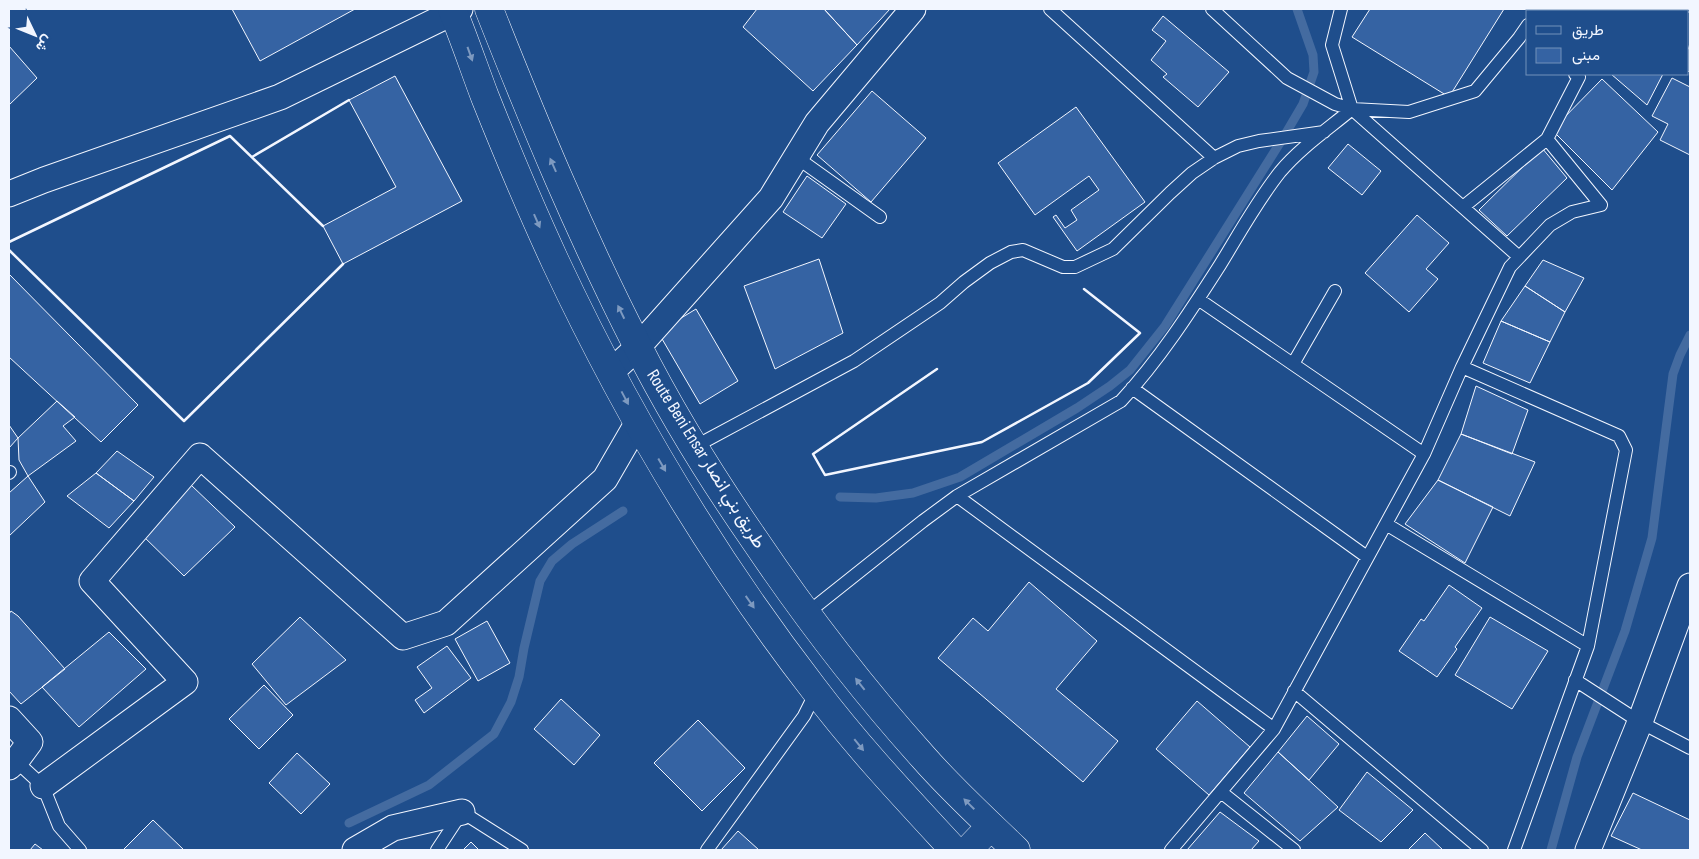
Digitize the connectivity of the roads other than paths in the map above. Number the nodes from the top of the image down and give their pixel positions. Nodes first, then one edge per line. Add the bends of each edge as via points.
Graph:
1 (489, 9) edge
2 (913, 9) edge
3 (1050, 9) edge
4 (1212, 9) edge
5 (1341, 9) edge
6 (456, 10) edge
7 (1523, 41) edge
8 (1576, 75) edge
9 (1352, 109) junction
10 (1324, 132) junction
11 (1547, 139) junction
12 (796, 157) junction
13 (1214, 158) junction
14 (9, 194) edge
15 (1463, 207) junction
16 (880, 217) dead end
17 (1518, 256) junction
18 (1335, 291) dead end
19 (1198, 299) junction
20 (638, 347) junction
21 (1293, 364) junction
22 (1462, 367) junction
23 (611, 372) junction
24 (1132, 388) junction
25 (638, 422) junction
26 (694, 447) junction
27 (1424, 454) junction
28 (957, 496) junction
29 (1386, 524) junction
30 (1367, 557) junction
31 (1690, 586) edge
32 (806, 614) junction
33 (1588, 646) junction
34 (1579, 683) junction
35 (1294, 691) junction
36 (816, 692) junction
37 (9, 718) edge
38 (1640, 722) junction
39 (1274, 729) junction
40 (1690, 748) edge
41 (12, 764) edge
42 (43, 786) junction
43 (1221, 792) junction
44 (462, 812) junction
45 (991, 826) junction
46 (80, 850) edge
47 (355, 850) edge
48 (437, 850) edge
49 (522, 850) edge
50 (707, 850) edge
51 (954, 850) edge
52 (968, 850) edge
53 (1016, 850) edge
54 (1171, 850) edge
55 (1294, 850) edge
56 (1482, 850) edge
57 (1514, 850) edge
58 (1588, 850) edge

20 -> 1 highway, Route Beni Ensar طريق بني انصار via 582,232
2 - 12 street via 817,123
3 - 13 lane
4 - 9 lane via 1287,78 1335,104
5 - 9 lane via 1332,45
6 - 14 street via 280,97
6 -> 23 highway, Route Beni Ensar طريق بني انصار via 485,96 519,180
7 - 9 lane via 1475,91 1409,112
8 - 11 lane via 1579,77
9 - 10 lane
9 - 15 lane
10 - 13 lane via 1259,141 1238,146
10 - 19 lane via 1280,172
11 - 15 lane
11 - 17 lane via 1601,205 1572,212 1550,225
12 - 16 lane
12 - 20 street via 771,198
13 - 26 lane via 1170,193 1113,250 1075,267 1063,267 1023,250 1010,252 964,282 940,304 854,361
15 - 17 lane
17 - 22 lane
18 - 21 lane
19 - 21 lane
19 - 24 lane
20 - 23 street
20 - 26 highway, Route Beni Ensar طريق بني انصار
21 - 27 lane
22 - 27 lane
22 - 33 lane via 1619,436 1626,450
23 -> 25 highway, Route Beni Ensar طريق بني انصار
24 - 28 lane via 1121,401
24 - 30 lane
25 -> 36 highway, Route Beni Ensar طريق بني انصار via 721,560
25 - 42 street via 605,479 446,623 403,637 200,456 92,581 185,682
26 - 32 highway, Route Beni Ensar طريق بني انصار
27 - 29 lane
28 - 32 lane
28 - 39 lane
29 - 30 lane
29 - 33 lane
30 - 35 lane
31 - 38 street
45 -> 32 highway, Route Beni Ensar طريق بني انصار via 925,760 863,688
33 - 34 lane
34 - 38 lane
34 - 57 lane
35 - 39 lane
35 - 56 lane
36 - 50 lane via 804,716
36 -> 51 highway, Route Beni Ensar طريق بني انصار via 880,771
37 - 41 street via 30,742
38 - 40 lane
38 - 58 street
39 - 43 lane
41 - 42 lane
42 - 46 lane via 59,826
43 - 54 lane
43 - 55 lane
44 - 47 street via 393,828
44 - 48 lane
44 - 49 lane
45 - 52 highway
45 - 53 highway, Route Beni Ensar طريق بني انصار

